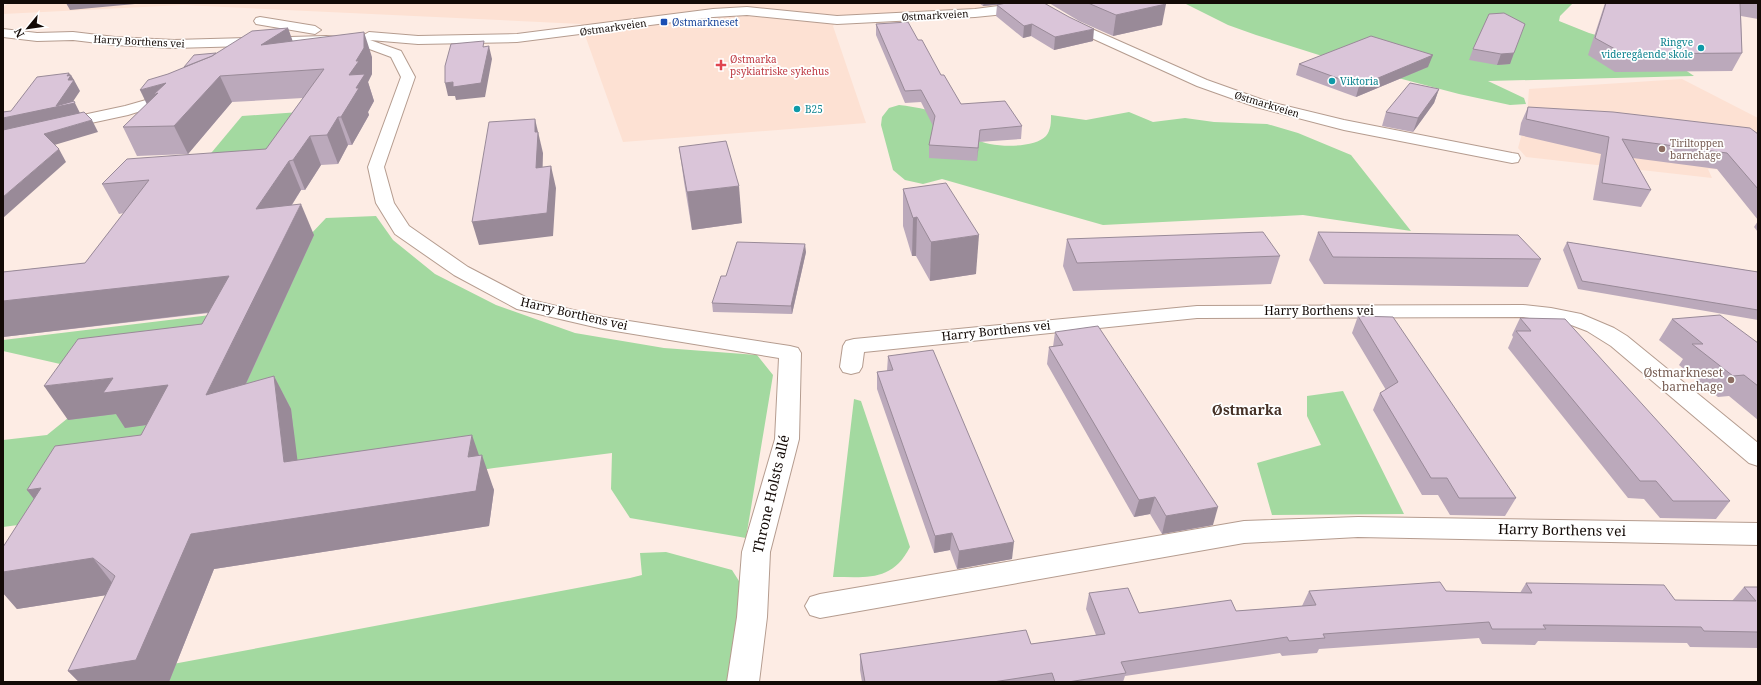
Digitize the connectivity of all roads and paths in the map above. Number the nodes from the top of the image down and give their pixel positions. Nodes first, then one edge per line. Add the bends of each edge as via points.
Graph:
1 (1039, 4) edge
2 (260, 21) dead end
3 (3, 33) edge
4 (275, 41) junction
5 (250, 57) edge
6 (189, 91) edge
7 (3, 137) edge
8 (1512, 158) dead end
9 (790, 353) joint
10 (851, 366) dead end
11 (1758, 457) edge
12 (1758, 534) edge
13 (820, 606) dead end
14 (743, 682) edge

1 - 2 street, Østmarkveien via 974,13 837,20 747,11 713,13 575,32 460,41 381,37
1 - 8 street, Østmarkveien via 1073,25 1202,83 1261,104 1344,125
3 - 4 street, Harry Borthens vei via 174,44
4 - 5 street
4 - 9 street, Harry Borthens vei via 326,40 366,43 396,54 408,77 376,167 385,203 402,230 460,272 524,305 603,323
6 - 7 street via 128,110
9 - 14 street, Throne Holsts allé via 787,439 756,552 752,618
10 - 11 street, Harry Borthens vei via 854,346 1197,312 1523,311 1556,314 1594,325 1619,341
12 - 13 street, Harry Borthens vei via 1358,527 1244,532

